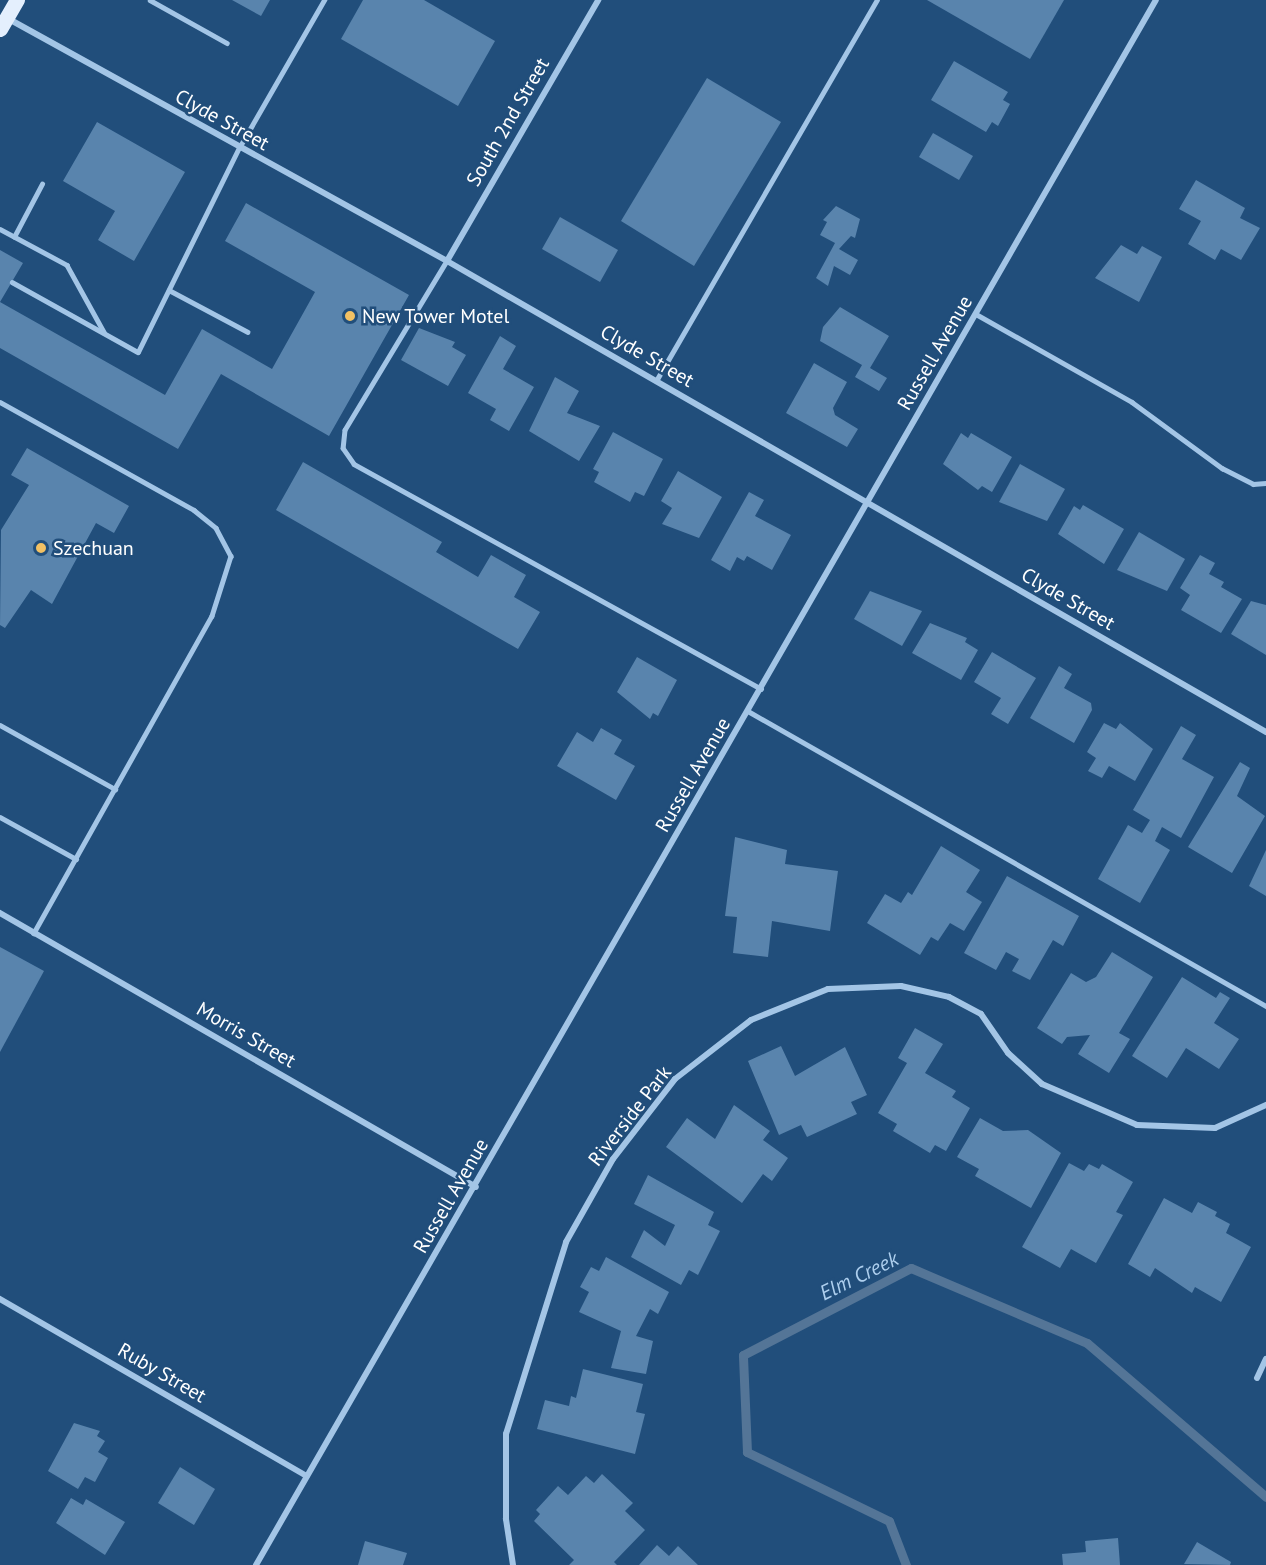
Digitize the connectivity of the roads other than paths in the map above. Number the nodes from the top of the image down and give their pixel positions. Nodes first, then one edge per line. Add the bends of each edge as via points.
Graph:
1 (17, 0) edge
2 (150, 0) edge
3 (324, 0) edge
4 (598, 0) edge
5 (877, 0) edge
6 (1156, 0) edge
7 (3, 23) edge
8 (226, 43) dead end
9 (239, 148) junction
10 (42, 184) dead end
11 (0, 229) edge
12 (14, 237) junction
13 (447, 261) junction
14 (12, 282) dead end
15 (169, 290) junction
16 (976, 314) junction
17 (248, 332) dead end
18 (105, 333) junction
19 (656, 381) junction
20 (0, 402) edge
21 (1266, 483) edge
22 (868, 502) junction
23 (761, 689) junction
24 (748, 711) junction
25 (0, 725) edge
26 (1266, 732) edge
27 (115, 789) junction
28 (0, 817) edge
29 (76, 860) junction
30 (0, 913) edge
31 (34, 933) junction
32 (1266, 1006) edge
33 (1266, 1105) edge
34 (476, 1187) junction
35 (0, 1299) edge
36 (1266, 1359) edge
37 (1257, 1378) dead end
38 (307, 1476) junction
39 (256, 1565) edge
40 (513, 1565) edge

1 - 7 main road
2 - 8 lane
3 - 9 lane
4 - 13 street, South 2nd Street
5 - 19 lane
6 - 16 street, Russell Avenue
7 - 9 street, Clyde Street
9 - 13 street, Clyde Street
9 - 15 lane
10 - 12 lane
11 - 12 lane
12 - 18 lane via 67,265
13 - 19 street, Clyde Street
13 - 23 lane via 345,430 343,448 354,464
14 - 18 lane
15 - 17 lane
15 - 18 lane via 138,352
16 - 21 lane via 1132,402 1222,468 1253,484
16 - 22 street, Russell Avenue
19 - 22 street, Clyde Street
20 - 27 lane via 194,510 216,528 231,556 212,616
22 - 23 street, Russell Avenue
22 - 26 street, Clyde Street
23 - 24 street, Russell Avenue
24 - 32 lane
24 - 34 street, Russell Avenue
25 - 27 lane
27 - 29 lane
28 - 29 lane
29 - 31 lane
30 - 31 street, Morris Street
31 - 34 street, Morris Street
33 - 40 street, Riverside Park via 1215,1128 1137,1125 1042,1084 1008,1053 981,1014 948,997 901,986 828,989 751,1020 675,1080 613,1158 566,1242 506,1434 506,1519
34 - 38 street, Russell Avenue
35 - 38 street, Ruby Street
36 - 37 street
38 - 39 street, Russell Avenue

